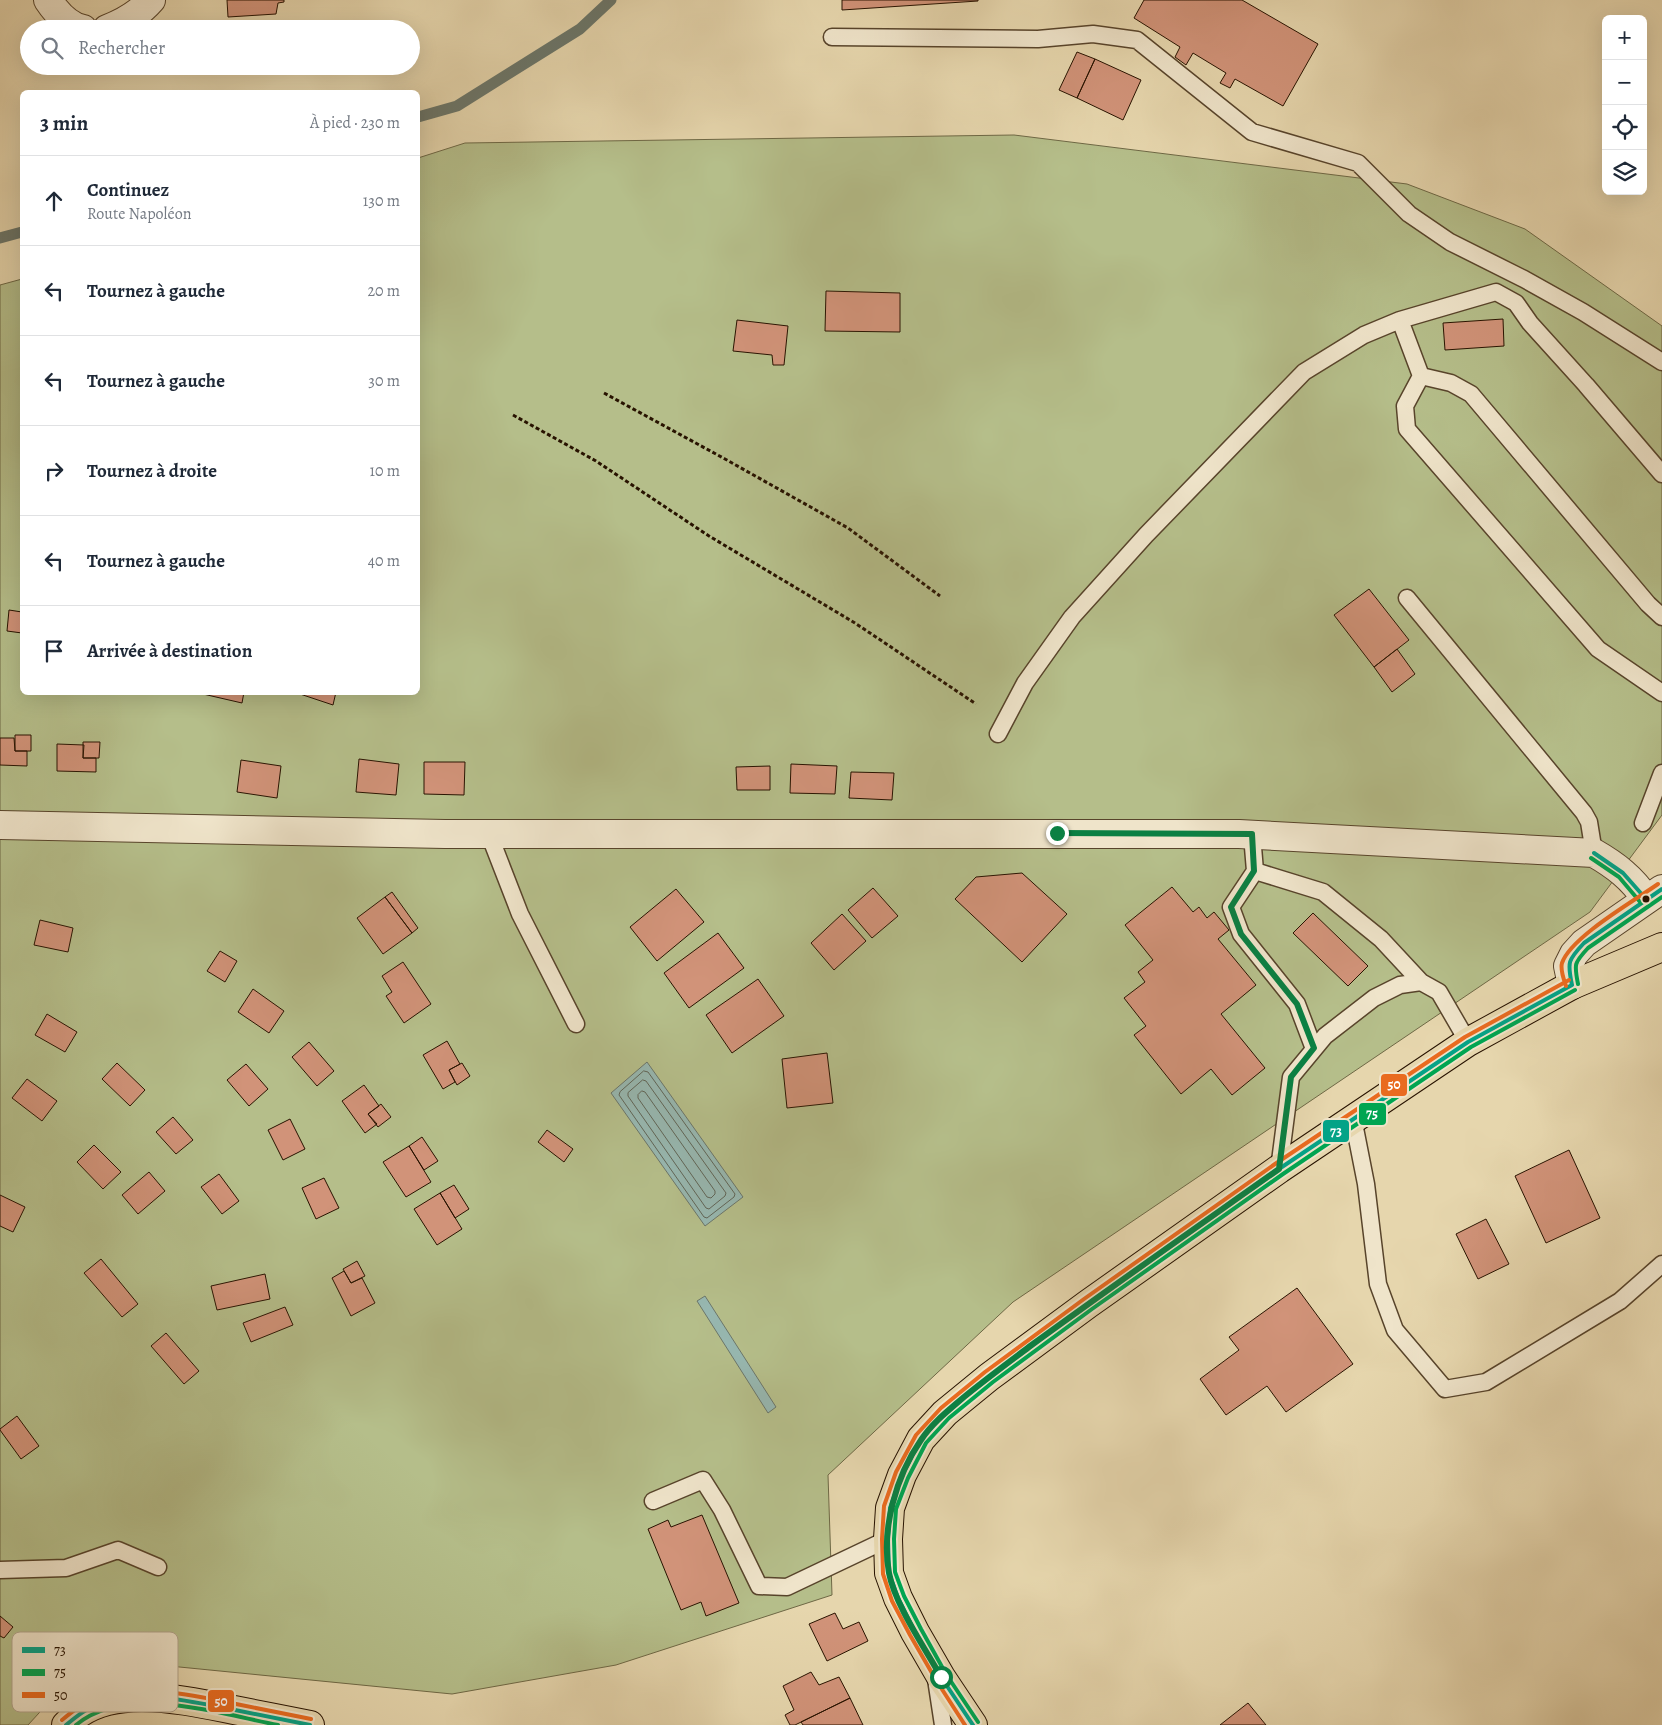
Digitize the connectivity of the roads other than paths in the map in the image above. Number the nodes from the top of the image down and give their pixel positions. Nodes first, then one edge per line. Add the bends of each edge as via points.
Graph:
1 (48, 0) edge
2 (151, 0) edge
3 (66, 20) edge
4 (128, 20) edge
5 (832, 38) dead end
6 (1400, 320) junction
7 (1662, 362) edge
8 (1421, 376) junction
9 (1662, 474) edge
10 (1407, 598) dead end
11 (1662, 617) edge
12 (1662, 693) edge
13 (998, 734) dead end
14 (1662, 773) edge
15 (1643, 823) dead end
16 (0, 825) edge
17 (488, 834) junction
18 (1252, 834) junction
19 (1594, 853) junction
20 (1254, 871) junction
21 (1654, 894) edge
22 (1662, 947) edge
23 (1421, 982) junction
24 (1572, 985) junction
25 (576, 1024) dead end
26 (1468, 1042) junction
27 (1314, 1048) junction
28 (1354, 1118) junction
29 (1279, 1169) junction
30 (1662, 1264) edge
31 (653, 1501) dead end
32 (888, 1539) junction
33 (158, 1567) dead end
34 (0, 1570) edge
35 (934, 1664) junction
36 (178, 1700) edge
37 (83, 1712) edge
38 (66, 1725) edge
39 (310, 1725) edge
40 (943, 1725) edge
41 (973, 1725) edge

1 - 3 street
2 - 4 street
5 - 7 lane via 1038,38 1093,34 1137,40 1252,132 1358,163 1409,214 1450,242 1583,312
6 - 8 lane
6 - 9 lane via 1496,292 1516,303
6 - 13 lane via 1364,335 1304,372 1146,535 1072,617 1025,683
8 - 11 lane via 1451,383 1471,394
8 - 12 lane via 1405,406 1407,429 1598,649
10 - 19 lane via 1584,813 1590,822
14 - 15 lane
16 - 17 street
17 - 18 street
17 - 25 lane via 520,914
18 - 19 street
18 - 20 lane
19 - 21 street via 1618,867 1638,887
20 - 23 lane via 1323,892 1381,939
20 - 27 lane via 1231,907 1241,934 1297,1004
21 - 24 street via 1584,943 1574,954 1568,966
22 - 24 main road
23 - 26 lane via 1439,992
23 - 27 lane via 1400,985 1374,998
24 - 26 main road
26 - 28 main road
27 - 29 lane via 1291,1077
28 - 29 main road
28 - 30 lane via 1382,1297 1395,1330 1445,1389 1486,1382 1620,1301
29 - 32 main road via 1088,1304 945,1413 921,1439 902,1475 890,1508
31 - 32 lane via 703,1480 722,1510 759,1586 787,1587
32 - 35 main road via 889,1573 898,1598
33 - 34 lane via 118,1550 66,1568
35 - 40 lane
35 - 41 main road
36 - 39 main road
37 - 38 main road

